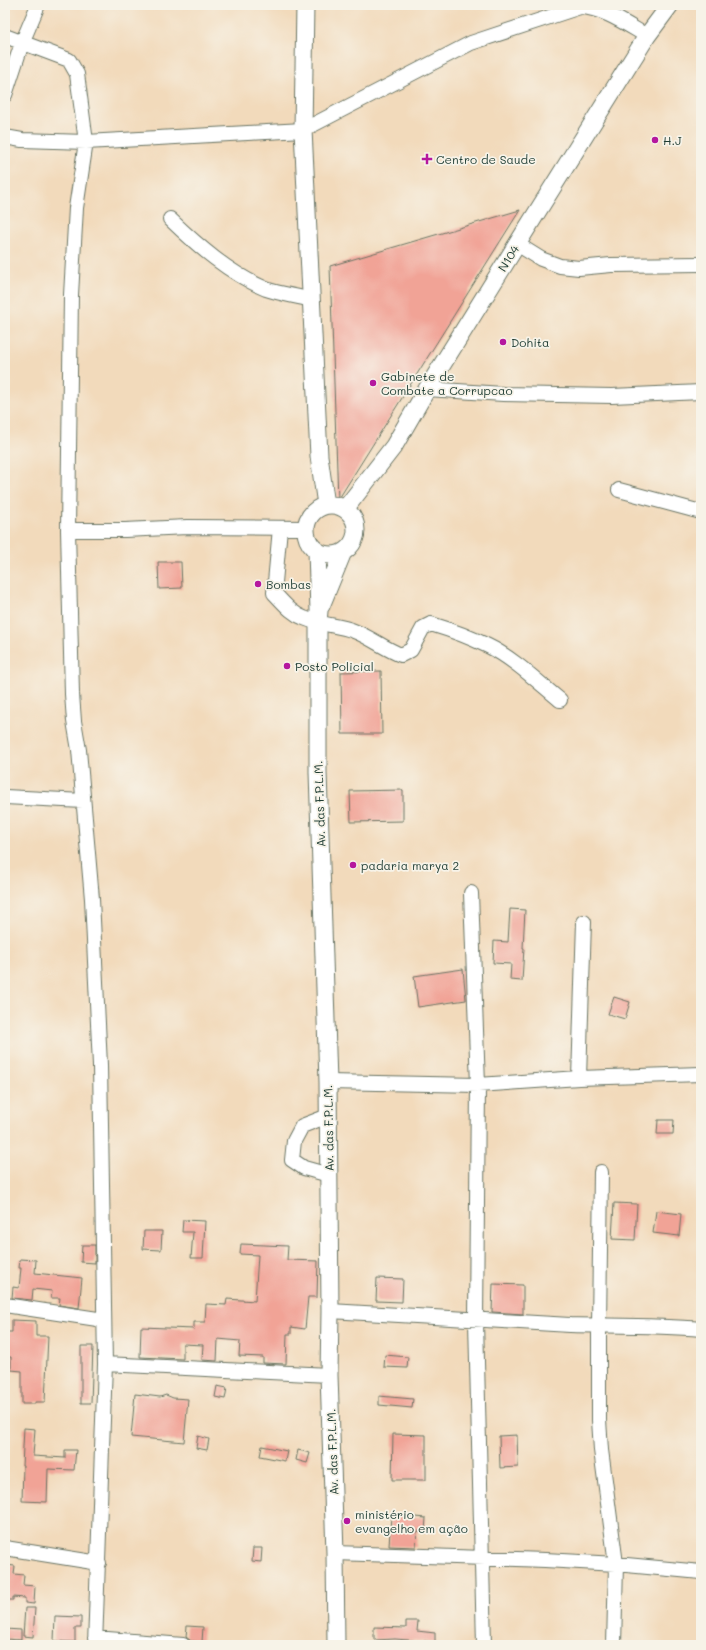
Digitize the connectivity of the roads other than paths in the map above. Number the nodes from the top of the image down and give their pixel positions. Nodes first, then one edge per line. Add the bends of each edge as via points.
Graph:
1 (38, 5) edge
2 (305, 5) edge
3 (670, 5) edge
4 (579, 6) edge
5 (5, 36) edge
6 (647, 36) junction
7 (22, 43) junction
8 (5, 95) edge
9 (303, 130) junction
10 (5, 137) edge
11 (86, 142) junction
12 (170, 219) dead end
13 (517, 244) junction
14 (701, 264) edge
15 (311, 300) junction
16 (427, 389) junction
17 (701, 392) edge
18 (619, 490) dead end
19 (326, 505) junction
20 (345, 509) junction
21 (701, 512) edge
22 (280, 528) junction
23 (306, 528) junction
24 (68, 530) junction
25 (317, 551) junction
26 (343, 552) junction
27 (318, 617) junction
28 (560, 700) dead end
29 (5, 797) edge
30 (83, 801) junction
31 (471, 893) dead end
32 (584, 922) dead end
33 (701, 1074) edge
34 (579, 1078) junction
35 (328, 1082) junction
36 (478, 1085) junction
37 (328, 1116) junction
38 (601, 1172) dead end
39 (329, 1175) junction
40 (5, 1305) edge
41 (330, 1311) junction
42 (104, 1320) junction
43 (476, 1321) junction
44 (599, 1326) junction
45 (701, 1329) edge
46 (105, 1364) junction
47 (329, 1375) junction
48 (5, 1548) edge
49 (335, 1553) junction
50 (482, 1558) junction
51 (99, 1563) junction
52 (616, 1564) junction
53 (701, 1572) edge
54 (95, 1641) edge
55 (183, 1645) edge
56 (336, 1645) edge
57 (484, 1645) edge
58 (614, 1645) edge

1 - 7 street
2 - 9 main road
3 - 6 main road, N104 / N104
4 - 6 street via 609,15
4 - 9 street via 471,43
5 - 7 street
6 - 13 main road, N104 / N104
7 - 8 street
7 - 11 street via 69,60 78,74
9 - 11 street
9 - 15 main road
10 - 11 street
11 - 24 street via 76,208 71,294
12 - 15 street via 232,272 268,289
13 - 14 street via 541,259 560,266 579,268
13 - 16 main road, N104 / N104
15 - 19 main road via 319,456
16 - 17 street via 503,394 612,396
16 - 20 main road, N104 / N104 via 394,446
18 - 21 street
19 - 20 main road
19 - 23 main road via 315,511
20 - 26 main road via 353,519 356,531 352,543
22 - 23 street
22 - 24 street
22 - 27 street via 274,593 289,609 304,618
23 - 25 main road via 309,541
24 - 30 street via 72,694
25 - 26 main road via 330,555
25 - 27 main road, Av. das F.P.L.M.
26 - 27 main road, Av. das F.P.L.M.
27 - 28 street via 356,632 401,655 411,650 423,628 431,624 452,630 490,647 524,670
27 - 35 main road, Av. das F.P.L.M. via 318,772
29 - 30 street
30 - 42 street via 92,898 100,1065
31 - 36 street
32 - 34 street
33 - 34 street
34 - 36 street
35 - 36 street
35 - 37 main road, Av. das F.P.L.M.
36 - 43 street
37 - 39 main road, Av. das F.P.L.M.
37 - 39 street via 302,1126 294,1141 292,1160 304,1168
38 - 44 street
39 - 41 main road, Av. das F.P.L.M.
40 - 42 street
41 - 43 street
41 - 47 main road, Av. das F.P.L.M.
42 - 46 street
43 - 44 street
43 - 50 street
44 - 45 street
44 - 52 street via 601,1450
46 - 47 street
46 - 51 street
47 - 49 main road, Av. das F.P.L.M.
48 - 51 street
49 - 50 street
49 - 56 main road, Av. das F.P.L.M.
50 - 52 street
50 - 57 street
51 - 54 street
52 - 53 street
52 - 58 street
54 - 55 street

